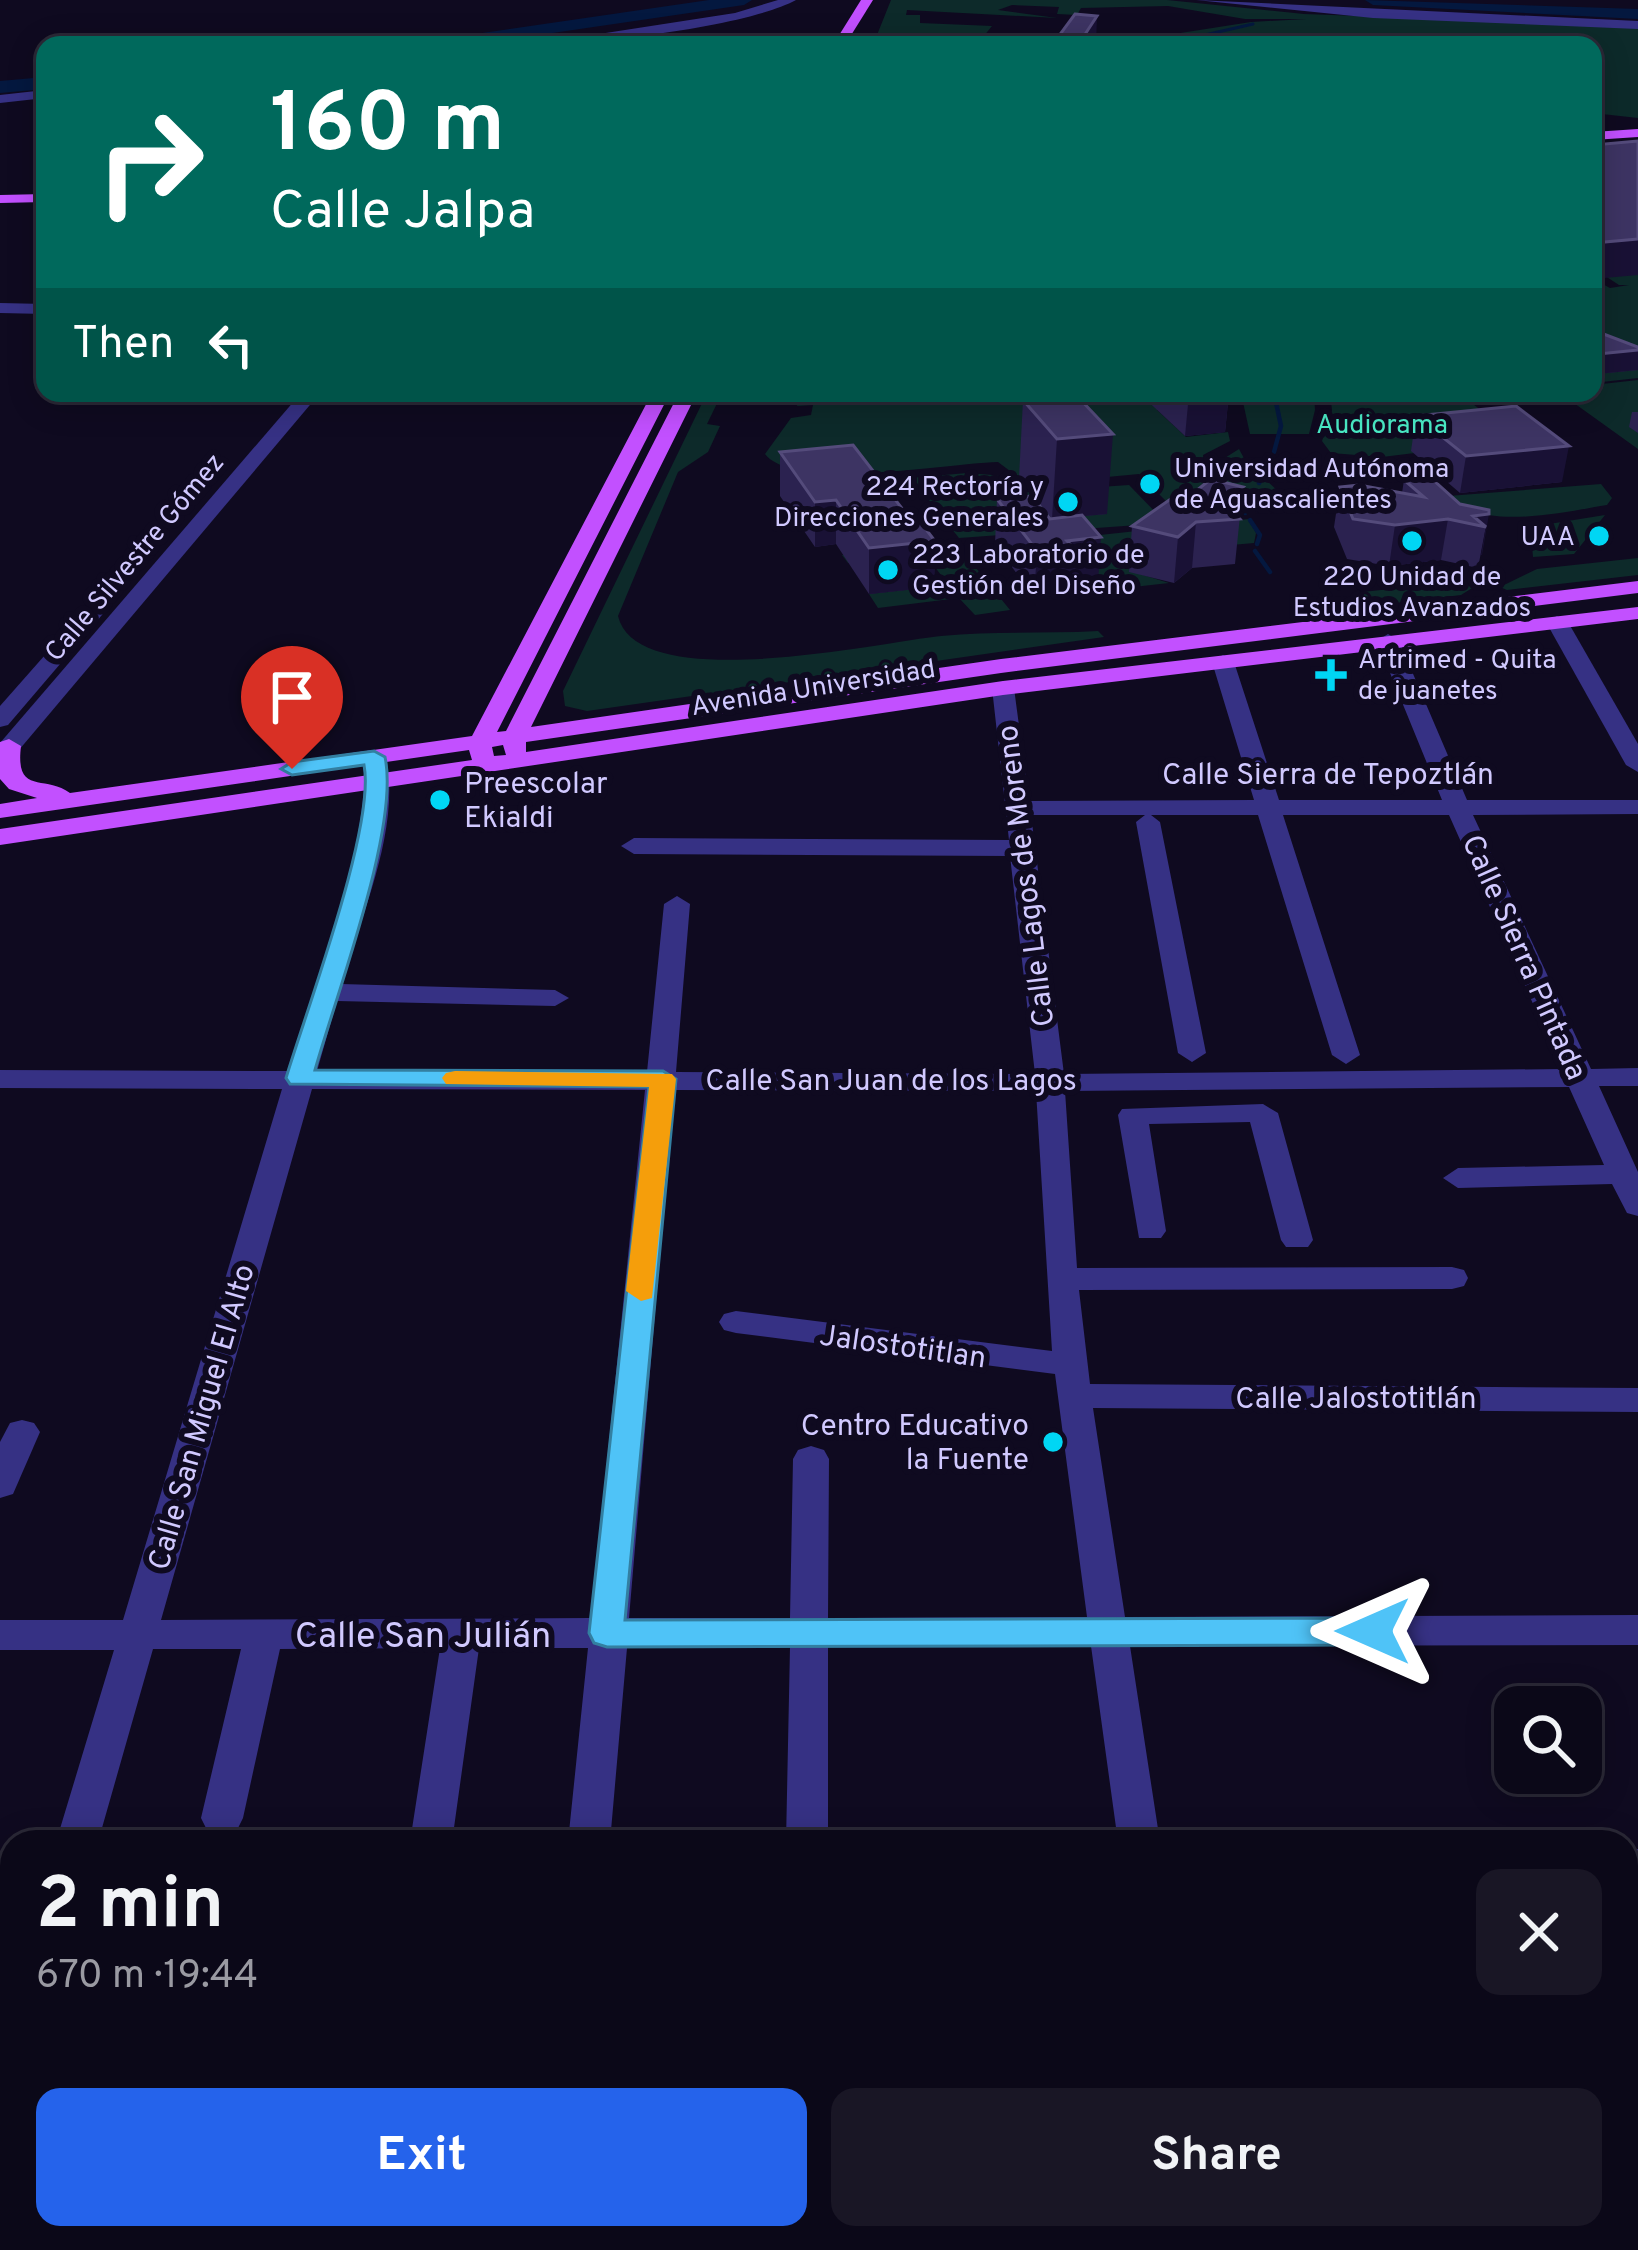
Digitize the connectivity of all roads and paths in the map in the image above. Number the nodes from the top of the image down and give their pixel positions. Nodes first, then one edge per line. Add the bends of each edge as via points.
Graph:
1 (790, 0) edge
2 (867, 0) edge
3 (882, 0) edge
4 (1202, 0) edge
5 (542, 4) edge
6 (520, 9) dead end
7 (873, 18) dead end
8 (1638, 25) edge
9 (597, 36) edge
10 (845, 36) edge
11 (36, 95) edge
12 (0, 99) edge
13 (1638, 123) edge
14 (1602, 125) edge
15 (1638, 133) edge
16 (1602, 135) edge
17 (36, 188) edge
18 (0, 189) edge
19 (36, 198) edge
20 (0, 199) edge
21 (1, 308) edge
22 (36, 309) edge
23 (279, 402) edge
24 (303, 402) edge
25 (657, 402) edge
26 (683, 402) edge
27 (1638, 587) edge
28 (1638, 610) edge
29 (1557, 622) junction
30 (1388, 641) junction
31 (531, 644) junction
32 (1182, 644) junction
33 (560, 647) junction
34 (1223, 662) junction
35 (1003, 688) junction
36 (538, 689) junction
37 (0, 720) edge
38 (608, 723) junction
39 (515, 750) junction
40 (4, 752) edge
41 (482, 755) junction
42 (1638, 765) edge
43 (376, 770) junction
44 (88, 799) junction
45 (1638, 807) edge
46 (0, 811) edge
47 (1270, 814) junction
48 (1461, 814) junction
49 (1638, 820) edge
50 (1148, 821) junction
51 (1020, 826) junction
52 (0, 837) edge
53 (634, 846) dead end
54 (677, 904) dead end
55 (324, 992) junction
56 (555, 998) dead end
57 (1346, 1054) dead end
58 (1638, 1077) edge
59 (0, 1078) edge
60 (299, 1078) junction
61 (1579, 1078) junction
62 (663, 1079) junction
63 (1050, 1081) junction
64 (1194, 1082) junction
65 (1158, 1098) junction
66 (1623, 1174) junction
67 (1458, 1178) dead end
68 (1638, 1206) edge
69 (1150, 1231) dead end
70 (1298, 1240) dead end
71 (1452, 1278) dead end
72 (1061, 1279) junction
73 (736, 1322) dead end
74 (1072, 1381) junction
75 (1638, 1400) edge
76 (22, 1432) dead end
77 (811, 1459) dead end
78 (0, 1486) edge
79 (1638, 1630) edge
80 (1107, 1632) junction
81 (607, 1633) junction
82 (809, 1633) junction
83 (264, 1634) junction
84 (462, 1634) junction
85 (0, 1635) edge
86 (139, 1635) junction
87 (221, 1818) dead end
88 (81, 1830) edge
89 (433, 1830) edge
90 (590, 1830) edge
91 (807, 1830) edge
92 (1137, 1830) edge

1 - 9 street
2 - 10 main road
3 - 7 main road
4 - 8 street
5 - 6 street
11 - 12 street
13 - 14 main road
15 - 16 main road
17 - 18 main road
19 - 20 main road
21 - 22 street
23 - 37 street, Calle Silvestre Gómez
24 - 40 street, Calle Silvestre Gómez
25 - 31 main road
26 - 33 main road
27 - 32 main road, Avenida Universidad
28 - 29 main road, Avenida Universidad
29 - 30 main road, Avenida Universidad
29 - 42 street
30 - 34 main road, Avenida Universidad
30 - 48 street, Calle Sierra Pintada
31 - 33 main road
31 - 41 main road
32 - 35 main road via 1020,672
32 - 38 main road, Avenida Universidad
33 - 36 main road
34 - 35 main road, Avenida Universidad
34 - 47 street
35 - 39 main road, Avenida Universidad
35 - 51 street, Calle Lagos de Moreno
36 - 38 main road via 559,711
36 - 39 main road
38 - 39 main road, Avenida Universidad
39 - 41 main road, Avenida Universidad
40 - 44 main road via 9,777 28,790
41 - 43 main road, Avenida Universidad
43 - 44 main road, Avenida Universidad
43 - 52 main road, Avenida Universidad
43 - 55 street, Calle San Miguel El Alto via 369,842
44 - 46 main road, Avenida Universidad
45 - 48 street, Calle Sierra de Tepoztlán
47 - 48 street, Calle Sierra de Tepoztlán
47 - 50 street, Calle Sierra de Tepoztlán
47 - 51 street, Calle Sierra de Tepoztlán
47 - 57 street
48 - 49 street, Calle Sierra de Tepoztlán
48 - 61 street, Calle Sierra Pintada
50 - 51 street, Calle Sierra de Tepoztlán
50 - 64 street
51 - 53 street
51 - 63 street, Calle Lagos de Moreno
54 - 62 street
55 - 56 street
55 - 60 street, Calle San Miguel El Alto
58 - 61 street
59 - 60 street, Calle San Juan de los Lagos
60 - 62 street, Calle San Juan de los Lagos
60 - 86 street, Calle San Miguel El Alto
61 - 64 street
61 - 66 street, Calle Sierra Pintada
62 - 63 street, Calle San Juan de los Lagos
62 - 81 street
63 - 65 street, Calle San Juan de los Lagos
63 - 72 street, Calle Lagos de Moreno
64 - 65 street, Calle San Juan de los Lagos
64 - 70 street via 1263,1113
65 - 69 street via 1133,1114
66 - 67 street
66 - 68 street, Calle Sierra Pintada
71 - 72 street
72 - 74 street, Calle Lagos de Moreno
73 - 74 street, Jalostotitlan
74 - 75 street, Calle Jalostotitlán
74 - 80 street, Calle Lagos de Moreno
76 - 78 street
77 - 82 street
79 - 80 street, Calle San Julián
80 - 82 street, Calle San Julián
80 - 92 street, Calle Lagos de Moreno
81 - 82 street, Calle San Julián
81 - 84 street, Calle San Julián
81 - 90 street
82 - 91 street
83 - 84 street, Calle San Julián
83 - 86 street, Calle San Julián
83 - 87 street
84 - 89 street
85 - 86 street, Calle San Julián
86 - 88 street, Calle San Miguel El Alto

